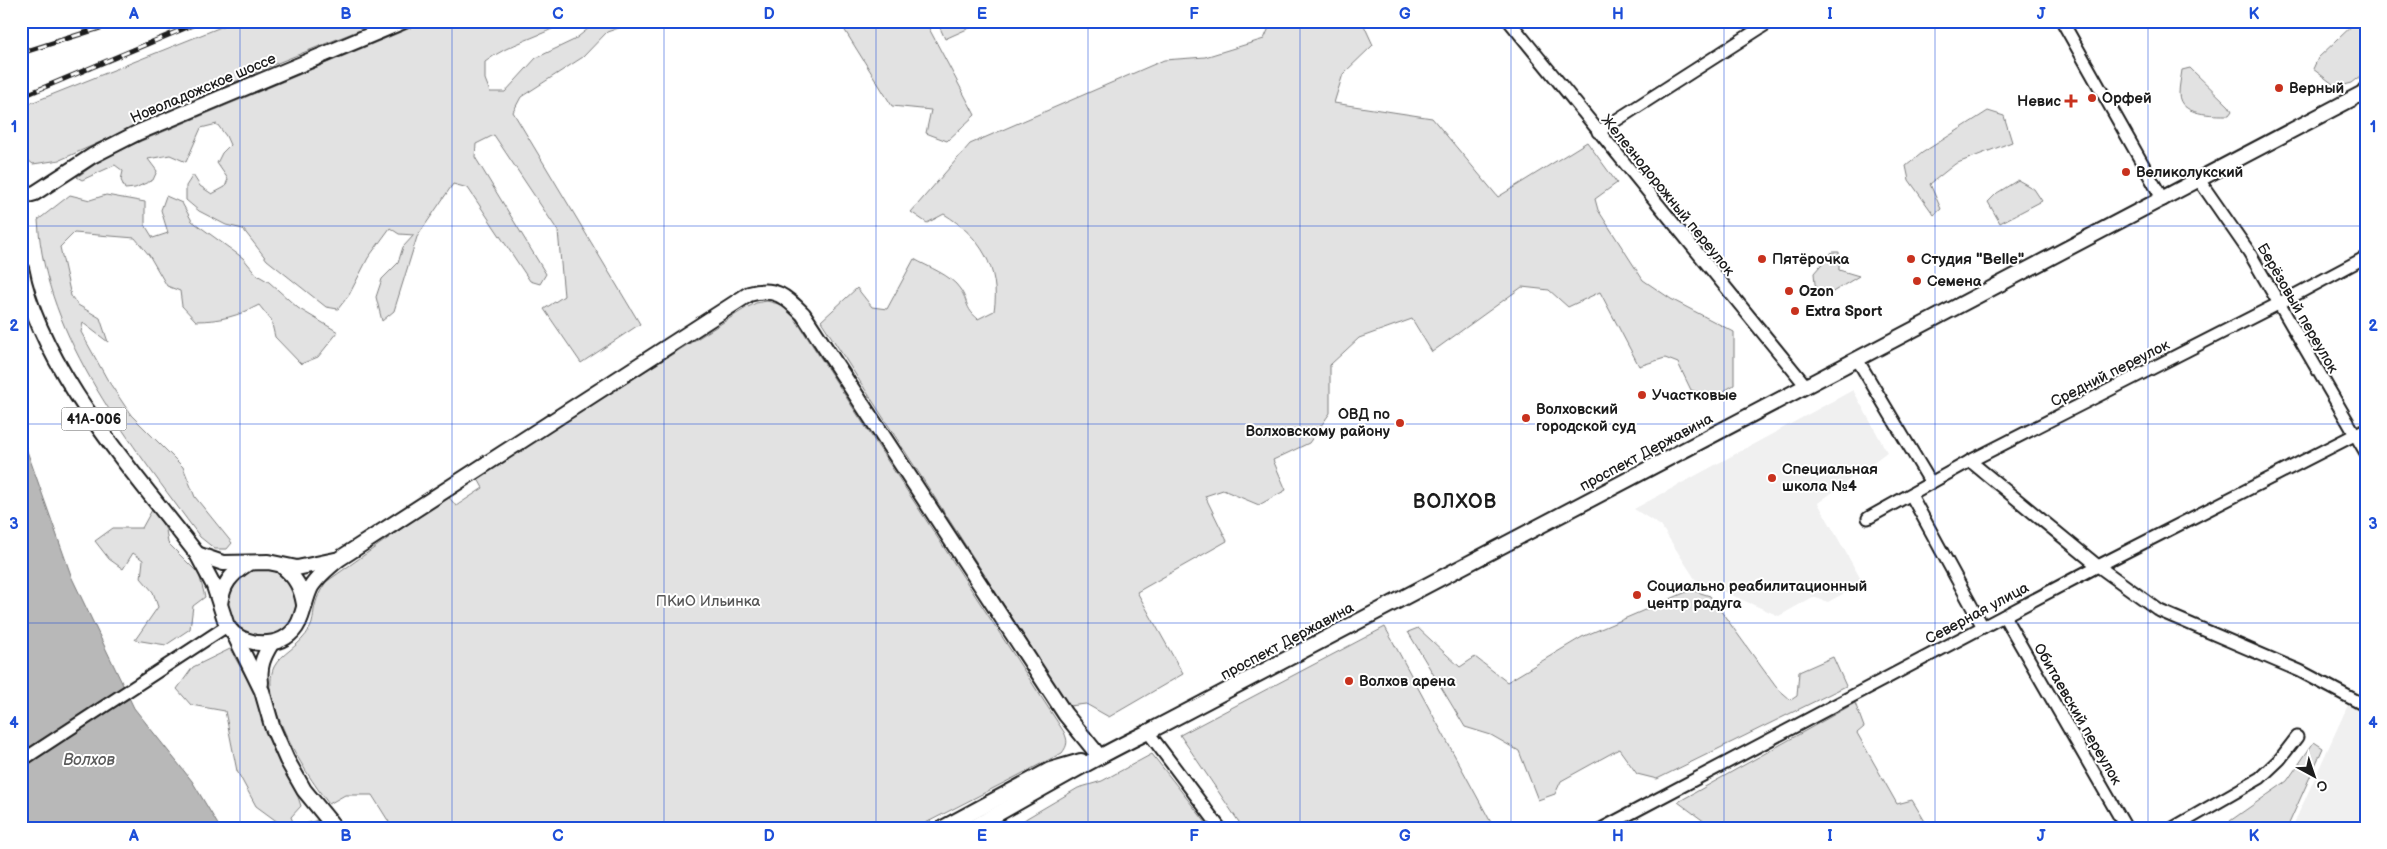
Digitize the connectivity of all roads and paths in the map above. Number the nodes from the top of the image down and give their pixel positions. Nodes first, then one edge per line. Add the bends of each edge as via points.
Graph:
1 (404, 21) edge
2 (1509, 21) edge
3 (1771, 21) edge
4 (2062, 21) edge
5 (2365, 93) edge
6 (1598, 132) junction
7 (2199, 180) junction
8 (21, 197) edge
9 (2163, 200) junction
10 (2366, 257) edge
11 (21, 268) edge
12 (2278, 304) junction
13 (1857, 359) junction
14 (1806, 386) junction
15 (2366, 429) edge
16 (2354, 433) junction
17 (2366, 453) edge
18 (1970, 461) junction
19 (1930, 483) junction
20 (1911, 495) junction
21 (1868, 518) dead end
22 (197, 554) junction
23 (339, 559) junction
24 (268, 562) junction
25 (248, 564) junction
26 (2098, 566) junction
27 (304, 604) junction
28 (220, 605) junction
29 (2004, 616) junction
30 (1983, 626) junction
31 (230, 630) junction
32 (271, 644) junction
33 (262, 690) junction
34 (2366, 706) edge
35 (1148, 732) junction
36 (2297, 736) dead end
37 (1098, 756) junction
38 (21, 761) edge
39 (335, 828) edge
40 (943, 828) edge
41 (972, 828) edge
42 (1220, 828) edge
43 (1603, 828) edge
44 (2126, 828) edge
45 (2173, 828) edge

1 - 8 main road, Новоладожское шоссе via 137,133 92,156 34,193
2 - 6 street, Железнодорожный переулок
3 - 6 street
4 - 9 street
5 - 7 main road, проспект Державина
6 - 14 street, Железнодорожный переулок
7 - 9 main road, проспект Державина
7 - 12 street, Берёзовый переулок via 2249,252
9 - 13 main road, проспект Державина
10 - 12 street, Средний переулок
11 - 22 main road, 41А-006 via 36,317 87,410
12 - 16 street, Берёзовый переулок
12 - 18 street, Средний переулок
13 - 14 main road, проспект Державина
13 - 19 street
14 - 35 main road, проспект Державина
15 - 16 street, Северная улица
16 - 17 street, Берёзовый переулок
16 - 26 street, Северная улица
18 - 19 street, Средний переулок
18 - 26 street
19 - 20 street, Средний переулок
20 - 21 street, Средний переулок
20 - 30 street
22 - 25 main road via 223,563
22 - 28 main road, 41А-006
23 - 24 main road via 297,568
23 - 27 main road via 312,586
23 - 37 main road via 749,294 767,290 786,296 803,314 1064,714
24 - 25 main road
24 - 27 main road via 282,566 294,576
25 - 28 main road via 233,573 223,588
26 - 29 street, Северная улица
26 - 34 street via 2160,611 2300,671
27 - 32 main road via 294,629
28 - 31 main road, 41А-006
29 - 30 street, Северная улица
29 - 44 street, Обитаевский переулок
30 - 43 street, Северная улица
31 - 32 main road via 245,641
31 - 33 main road, 41А-006
31 - 38 street
32 - 33 main road via 260,670
33 - 39 main road, 41А-006 via 272,726 287,760 304,790
35 - 37 main road, проспект Державина
35 - 42 street
36 - 45 street via 2260,778
37 - 40 main road, проспект Державина via 1050,770
37 - 41 main road, проспект Державина

